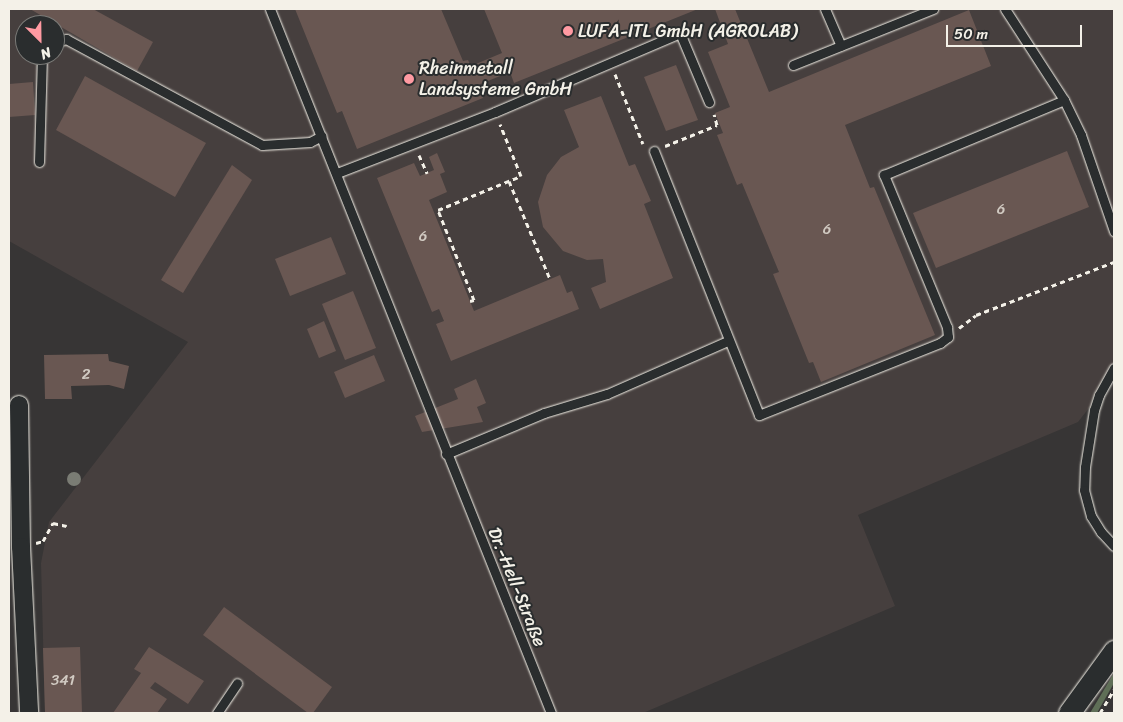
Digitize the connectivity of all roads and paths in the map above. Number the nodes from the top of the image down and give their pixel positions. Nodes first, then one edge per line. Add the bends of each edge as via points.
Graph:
1 (270, 9) edge
2 (825, 9) edge
3 (933, 9) edge
4 (1005, 9) edge
5 (65, 39) edge
6 (841, 46) junction
7 (610, 61) junction
8 (42, 65) edge
9 (793, 65) dead end
10 (1064, 100) junction
11 (709, 102) joint
12 (495, 112) junction
13 (322, 136) junction
14 (414, 143) junction
15 (654, 151) junction
16 (39, 162) dead end
17 (337, 173) junction
18 (427, 173) dead end
19 (509, 181) junction
20 (1114, 231) edge
21 (1114, 262) edge
22 (550, 279) dead end
23 (470, 301) dead end
24 (948, 337) junction
25 (728, 341) junction
26 (1114, 368) edge
27 (20, 405) dead end
28 (446, 454) junction
29 (67, 526) dead end
30 (1114, 546) edge
31 (21, 547) junction
32 (1114, 650) edge
33 (237, 683) dead end
34 (1114, 690) edge
35 (1086, 693) junction
36 (29, 713) edge
37 (217, 713) edge
38 (551, 713) edge
39 (1069, 713) edge
40 (1076, 713) edge
41 (1100, 713) edge

1 - 13 lane, Dr.-Hell-Straße
2 - 6 lane
3 - 6 lane
4 - 10 lane
5 - 13 lane via 262,145 310,142
6 - 9 lane
7 - 11 lane via 680,33
7 - 12 lane
7 - 15 path via 647,153
8 - 16 lane
10 - 20 lane via 1081,135
10 - 24 lane via 884,175 947,327
11 - 15 path via 717,125
12 - 14 lane
12 - 19 path via 521,176
13 - 17 lane, Dr.-Hell-Straße
14 - 17 lane
14 - 18 path
15 - 25 lane
17 - 28 lane, Dr.-Hell-Straße
19 - 22 path
19 - 23 path via 438,210 474,300
21 - 24 path via 976,315
24 - 25 lane via 940,343 758,415
25 - 28 lane via 607,394 544,413
26 - 30 lane via 1098,395 1094,410 1084,490 1091,516
27 - 31 street
28 - 38 lane, Dr.-Hell-Straße
29 - 31 path via 53,523 43,541
31 - 36 street
32 - 35 street
33 - 37 lane
34 - 41 path
35 - 39 street
35 - 40 street

